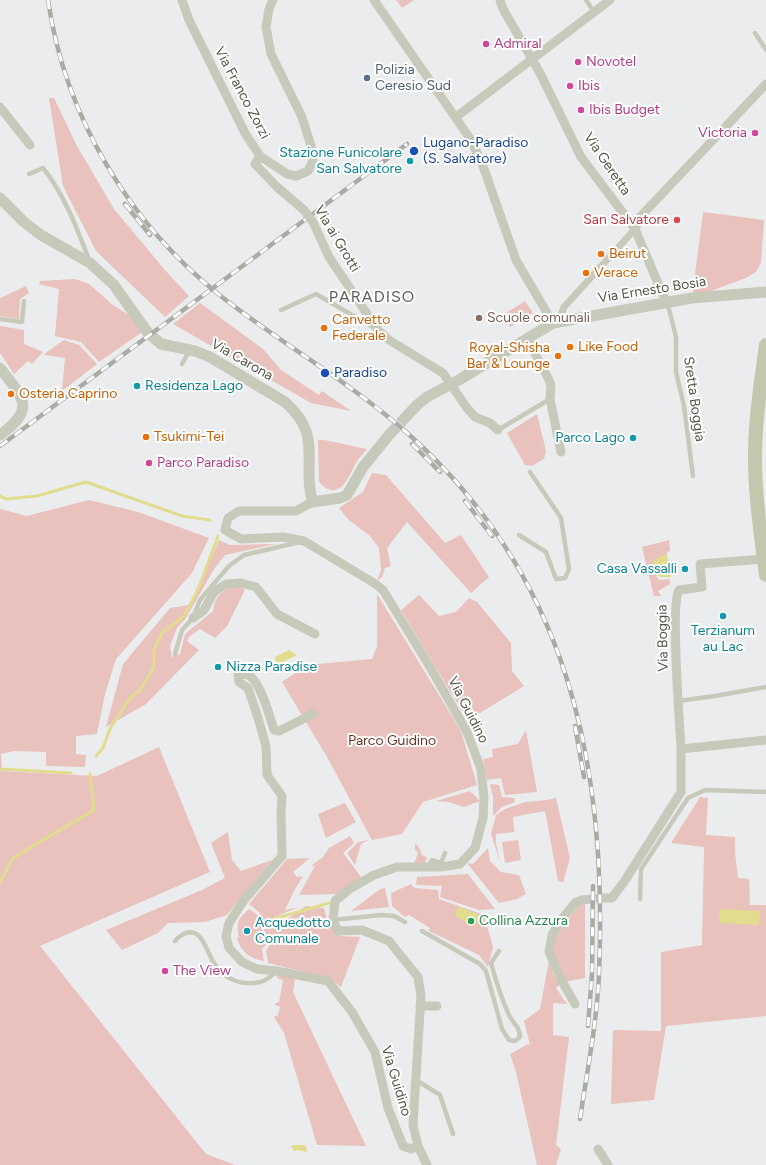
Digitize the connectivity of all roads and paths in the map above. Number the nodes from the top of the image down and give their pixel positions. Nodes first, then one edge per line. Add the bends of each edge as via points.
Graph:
1 (182, 0) edge
2 (273, 0) edge
3 (374, 0) edge
4 (500, 0) edge
5 (586, 0) edge
6 (610, 0) edge
7 (594, 12) junction
8 (755, 33) dead end
9 (766, 50) edge
10 (532, 60) junction
11 (766, 84) edge
12 (0, 107) edge
13 (456, 117) junction
14 (30, 145) dead end
15 (260, 156) junction
16 (29, 174) dead end
17 (0, 198) edge
18 (635, 229) junction
19 (90, 263) junction
20 (766, 292) edge
21 (24, 301) dead end
22 (666, 302) junction
23 (282, 310) dead end
24 (0, 319) edge
25 (556, 322) junction
26 (378, 330) junction
27 (527, 338) junction
28 (766, 345) edge
29 (190, 349) junction
30 (182, 364) dead end
31 (0, 368) edge
32 (451, 384) junction
33 (550, 399) junction
34 (404, 419) tunnel mouth
35 (498, 430) joint
36 (1, 433) edge
37 (389, 435) tunnel mouth
38 (561, 452) dead end
39 (530, 472) dead end
40 (693, 476) dead end
41 (312, 502) junction
42 (518, 535) dead end
43 (304, 541) junction
44 (764, 559) junction
45 (766, 575) edge
46 (193, 618) junction
47 (316, 634) dead end
48 (175, 654) dead end
49 (766, 687) edge
50 (678, 701) junction
51 (313, 714) dead end
52 (766, 740) edge
53 (681, 749) junction
54 (766, 792) edge
55 (445, 853) dead end
56 (427, 867) junction
57 (602, 898) tunnel mouth
58 (640, 899) dead end
59 (582, 900) tunnel mouth
60 (332, 920) junction
61 (405, 922) dead end
62 (422, 931) dead end
63 (175, 941) dead end
64 (499, 951) dead end
65 (277, 971) junction
66 (575, 1004) dead end
67 (420, 1006) junction
68 (437, 1006) dead end
69 (416, 1080) junction
70 (453, 1134) dead end
71 (418, 1146) junction
72 (598, 1149) dead end
73 (426, 1165) edge
74 (608, 1165) edge

1 - 15 street, Via Franco Zorzi via 189,20 241,126
2 - 15 street, Via Franco Zorzi via 266,27 271,54 302,117 313,160 308,171 296,176 288,174
3 - 13 street
4 - 10 street, Via Geretta
5 - 7 lane
6 - 7 street
7 - 10 street
8 - 9 lane
10 - 13 street
10 - 18 street, Via Geretta via 581,157
11 - 18 street via 639,218
12 - 14 street
13 - 25 street via 480,160 516,260
15 - 26 street, Via ai Grotti, bridge via 255,164 304,210 313,222 329,257
16 - 19 lane via 43,168 54,181
17 - 19 street, Via Carona via 41,235
18 - 22 street, Via Geretta
18 - 25 street via 564,307
19 - 29 street, Via Carona via 114,285 155,340 167,346
20 - 22 street, Via Ernesto Bosia
21 - 24 lane via 22,322
22 - 25 street, Via Ernesto Bosia
22 - 40 lane, Sretta Boggia via 676,337 676,372 684,406
23 - 26 lane via 316,294
25 - 27 street, Via Ernesto Bosia
26 - 32 street, Via ai Grotti via 389,340 443,374
27 - 32 street, Via Ernesto Bosia
27 - 33 street via 549,380
28 - 44 main road via 758,404 755,457 755,480
29 - 30 lane
29 - 41 street, Via Carona via 210,357 285,402 297,414 307,430 309,441
31 - 36 street via 21,397 24,407 18,420
32 - 34 street, Via Ernesto Bosia via 417,405
32 - 35 street, Via ai Grotti via 475,417 490,423
33 - 35 lane
33 - 38 street
37 - 41 street via 363,467 347,495
39 - 42 lane via 561,518 569,569 565,578 556,579 546,552
41 - 43 street, Via Guidino via 296,511 239,511 228,518 225,530 241,539 283,537
43 - 46 lane via 244,555 229,566 200,600
43 - 56 street, Via Guidino via 383,590 466,732 481,769 483,818 475,848 460,864
44 - 45 main road
44 - 50 street, Via Boggia via 700,564 702,587 679,590 676,594
46 - 47 street via 204,610 214,592 226,584 241,583 256,587 277,614
46 - 48 lane via 182,630
49 - 50 lane
50 - 53 street, Via Boggia
51 - 65 street, Via Guidino via 280,732 274,730 256,683 248,675 238,674 239,682 248,688 260,725 266,746 267,775 282,796 282,856 240,906 229,923 226,936 229,948 242,962 257,969
52 - 53 street
53 - 57 street, Via Boggia via 681,792 624,882 612,898
54 - 58 lane via 705,790 688,798 640,869
55 - 56 lane via 441,863 432,860
56 - 60 street, Via Guidino via 397,867 374,875 335,901
59 - 66 street via 575,903 555,929 549,952
60 - 61 lane via 381,915 394,916
60 - 67 street, Via Guidino via 338,931 362,930 389,941 418,977
62 - 64 lane via 480,964 486,971 502,1029 509,1040 516,1041 520,1037 519,1028 510,1017 491,963
63 - 65 lane via 185,933 195,933 205,945 216,967 226,977 235,981 260,982
65 - 71 street, Via Guidino via 328,981 352,1012 375,1052 388,1108 403,1146 411,1149
67 - 68 street
67 - 69 street, Via Guidino
69 - 70 lane, Via Guidino via 440,1095
69 - 71 street, Via Guidino via 413,1125
71 - 73 street
72 - 74 street

